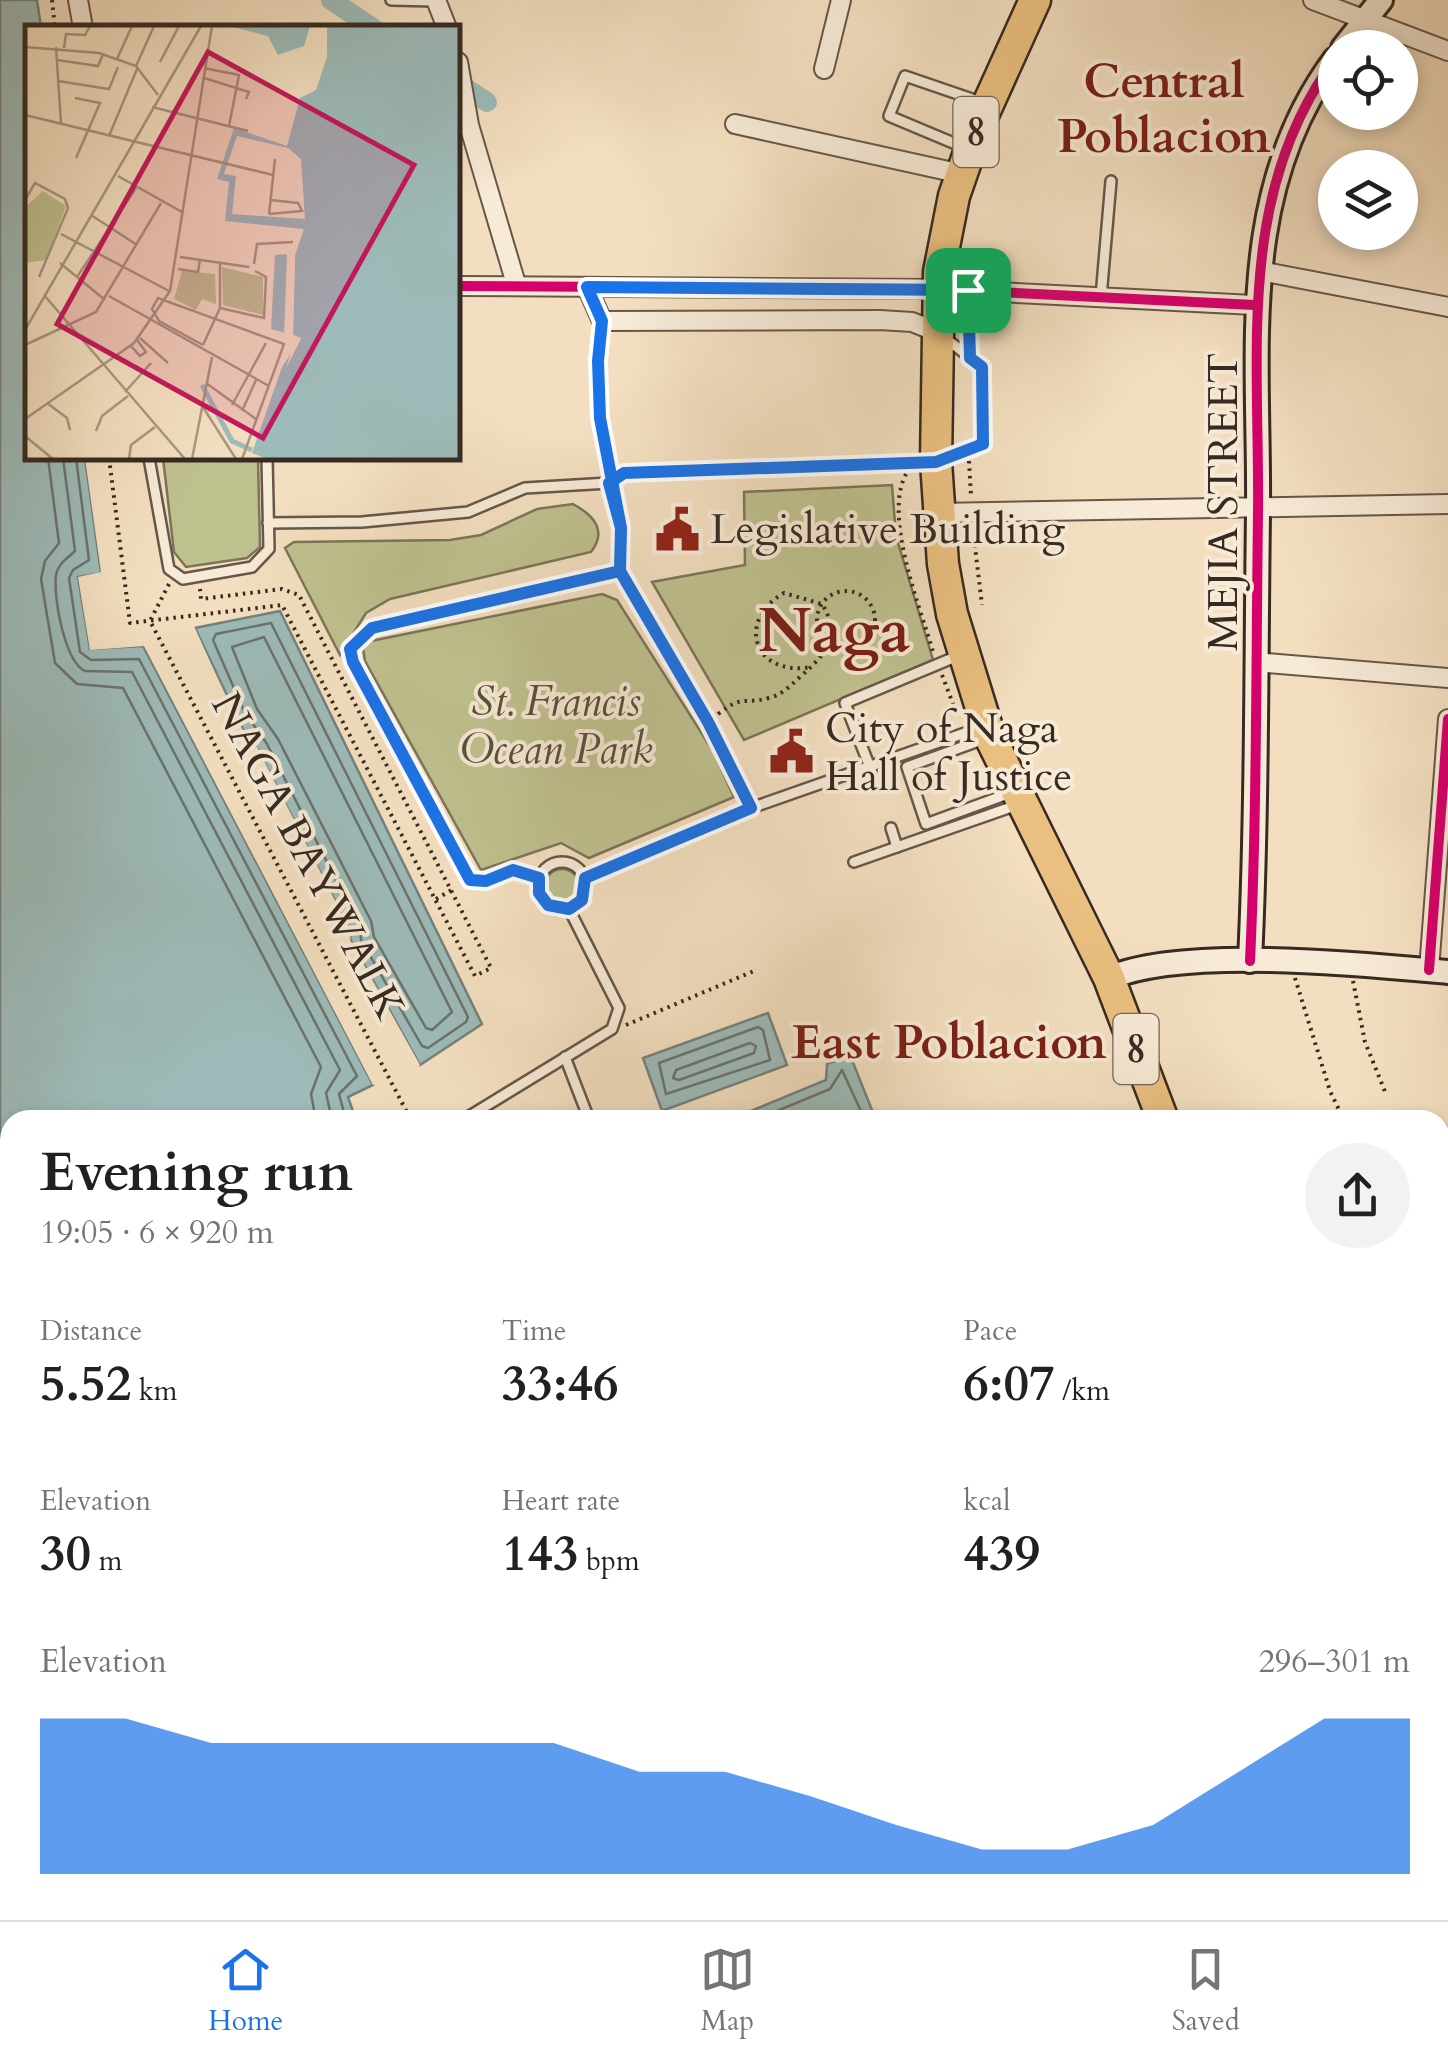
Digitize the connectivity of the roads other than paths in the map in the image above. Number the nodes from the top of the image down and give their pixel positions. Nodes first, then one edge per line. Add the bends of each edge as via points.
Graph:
1 (78, 0) edge
2 (391, 0) edge
3 (436, 0) edge
4 (841, 0) edge
5 (1035, 0) edge
6 (1313, 0) edge
7 (1381, 0) edge
8 (1364, 19) junction
9 (82, 25) edge
10 (446, 25) edge
11 (1356, 30) edge
12 (1448, 52) edge
13 (824, 69) dead end
14 (460, 79) edge
15 (1318, 83) edge
16 (988, 104) junction
17 (465, 116) edge
18 (735, 124) dead end
19 (966, 162) junction
20 (1112, 182) dead end
21 (1260, 271) junction
22 (516, 284) junction
23 (460, 286) edge
24 (587, 287) junction
25 (953, 290) junction
26 (1101, 297) junction
27 (1254, 304) junction
28 (1448, 306) edge
29 (602, 321) junction
30 (936, 332) junction
31 (148, 460) edge
32 (267, 460) edge
33 (936, 462) junction
34 (609, 483) junction
35 (1448, 504) edge
36 (1258, 507) junction
37 (938, 513) junction
38 (268, 523) junction
39 (620, 571) junction
40 (962, 654) junction
41 (1255, 662) junction
42 (1448, 678) edge
43 (1448, 719) edge
44 (988, 731) junction
45 (869, 764) junction
46 (876, 782) dead end
47 (1020, 797) junction
48 (751, 808) junction
49 (890, 828) dead end
50 (897, 847) junction
51 (854, 862) dead end
52 (539, 878) junction
53 (585, 878) junction
54 (569, 909) junction
55 (1250, 962) junction
56 (1439, 971) edge
57 (1109, 978) junction
58 (566, 1057) junction
59 (479, 1110) edge
60 (585, 1110) edge
61 (1159, 1110) edge

1 - 9 street
2 - 3 lane
3 - 10 street
4 - 13 street
5 - 16 highway, 8
6 - 8 street
7 - 8 street
8 - 11 street
8 - 12 street
14 - 17 street
15 - 21 street, MEJIA STREET via 1304,103 1276,181
16 - 19 highway, 8
16 - 19 lane via 909,76 888,116
17 - 22 street
18 - 19 street
19 - 25 highway, 8
20 - 26 lane
21 - 27 street, MEJIA STREET
21 - 28 street
22 - 23 street
22 - 24 street
24 - 25 street
24 - 29 street
25 - 26 street
25 - 30 highway, 8
26 - 27 street
27 - 36 street, MEJIA STREET
29 - 30 street via 880,320
29 - 34 lane via 598,380
30 - 33 highway, 8
30 - 33 lane via 982,367 983,444
31 - 38 lane via 166,556 176,574 199,579 252,567 269,549
32 - 38 lane
33 - 34 lane via 624,473
33 - 37 highway, 8
34 - 38 lane via 525,488 468,512
34 - 39 lane via 621,528
35 - 36 street
36 - 37 street
36 - 41 street, MEJIA STREET
37 - 40 highway, 8
39 - 48 lane
39 - 52 lane via 372,628 350,649 470,880 513,870
40 - 44 highway, 8
40 - 45 lane via 845,703
41 - 42 street
41 - 55 street, MEJIA STREET
43 - 56 street
44 - 45 lane
44 - 47 highway, 8
44 - 47 lane via 907,767 926,824
45 - 46 lane
45 - 48 lane
47 - 50 lane
47 - 57 highway, 8
48 - 53 lane
49 - 50 lane
50 - 51 lane
52 - 53 lane via 563,862
52 - 54 lane via 548,905
53 - 54 lane via 582,900
54 - 58 lane via 619,1008 612,1029
55 - 56 street
55 - 57 street via 1140,964
57 - 61 highway, 8
58 - 59 lane
58 - 60 lane

